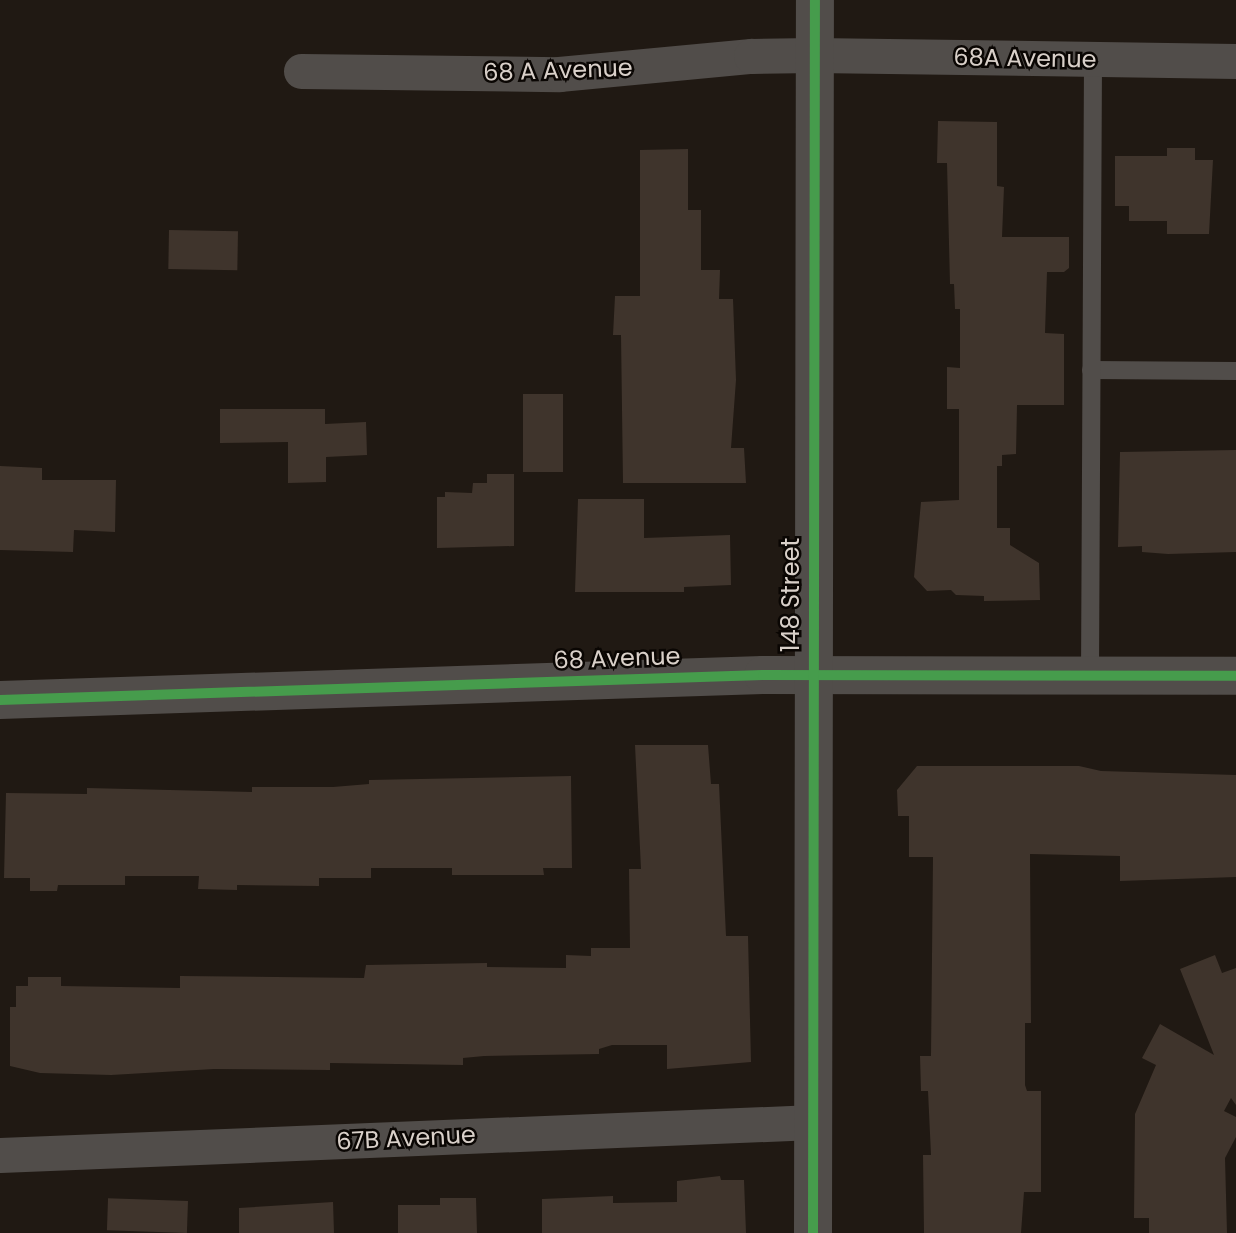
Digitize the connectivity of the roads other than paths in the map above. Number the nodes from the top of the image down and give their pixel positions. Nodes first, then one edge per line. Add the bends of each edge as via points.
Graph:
1 (815, 0) edge
2 (814, 55) junction
3 (1093, 59) junction
4 (1236, 61) edge
5 (301, 71) dead end
6 (1091, 370) junction
7 (1236, 371) edge
8 (812, 674) junction
9 (1090, 675) junction
10 (1236, 676) edge
11 (0, 700) edge
12 (813, 1122) junction
13 (0, 1155) edge
14 (813, 1233) edge

1 - 2 street, 148 Street
2 - 3 street, 68A Avenue
2 - 5 street, 68 A Avenue via 751,56 559,74
2 - 8 street, 148 Street
3 - 4 street, 68A Avenue
3 - 6 lane
6 - 7 lane
6 - 9 lane
8 - 9 street, 68 Avenue
8 - 11 street, 68 Avenue
8 - 12 street, 148 Street
9 - 10 street, 68 Avenue
12 - 13 street, 67B Avenue
12 - 14 street, 148 Street

